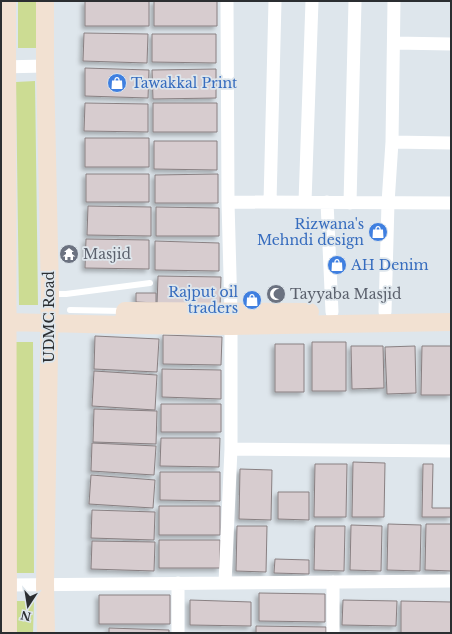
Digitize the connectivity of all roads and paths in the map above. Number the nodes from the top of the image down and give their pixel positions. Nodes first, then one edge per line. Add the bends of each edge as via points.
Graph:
1 (7, 1) edge
2 (45, 1) edge
3 (227, 1) edge
4 (275, 1) edge
5 (312, 1) edge
6 (355, 1) edge
7 (394, 1) edge
8 (394, 43) junction
9 (451, 44) edge
10 (46, 66) junction
11 (4, 67) edge
12 (392, 142) junction
13 (451, 143) edge
14 (4, 183) edge
15 (228, 202) junction
16 (270, 202) junction
17 (305, 202) junction
18 (327, 202) junction
19 (350, 202) junction
20 (388, 203) junction
21 (451, 203) edge
22 (150, 284) dead end
23 (4, 287) edge
24 (50, 294) junction
25 (451, 309) edge
26 (70, 310) dead end
27 (332, 312) junction
28 (385, 312) junction
29 (124, 318) junction
30 (231, 319) junction
31 (7, 322) junction
32 (451, 322) edge
33 (50, 323) junction
34 (5, 410) edge
35 (231, 449) junction
36 (451, 451) edge
37 (4, 475) edge
38 (451, 581) edge
39 (333, 582) junction
40 (178, 583) junction
41 (225, 583) junction
42 (45, 584) junction
43 (8, 585) junction
44 (1, 632) edge
45 (8, 633) edge
46 (46, 633) edge
47 (178, 633) edge
48 (333, 633) edge

1 - 11 main road
2 - 10 main road, UDMC Road
3 - 15 street
4 - 16 street
5 - 17 street
6 - 19 street
7 - 8 street
8 - 9 street
8 - 12 street
10 - 11 street
10 - 24 main road, UDMC Road
11 - 14 main road
12 - 13 street
12 - 20 street
14 - 23 main road
15 - 16 street
15 - 30 street
16 - 17 street
17 - 18 street
18 - 19 street
18 - 27 street
19 - 20 street
20 - 21 street
20 - 28 street
22 - 24 lane
23 - 31 main road
24 - 33 main road, UDMC Road
25 - 28 main road
26 - 29 lane
27 - 28 main road
27 - 30 main road
29 - 30 main road
29 - 33 main road
30 - 32 main road
30 - 35 street
31 - 33 main road
31 - 34 main road
33 - 42 main road, UDMC Road
34 - 37 main road
35 - 36 street
35 - 41 street
37 - 43 main road
38 - 39 street
39 - 41 street
39 - 48 street
40 - 41 street
40 - 42 street
40 - 47 street
42 - 43 street
42 - 46 main road, UDMC Road
43 - 45 main road
44 - 45 street

